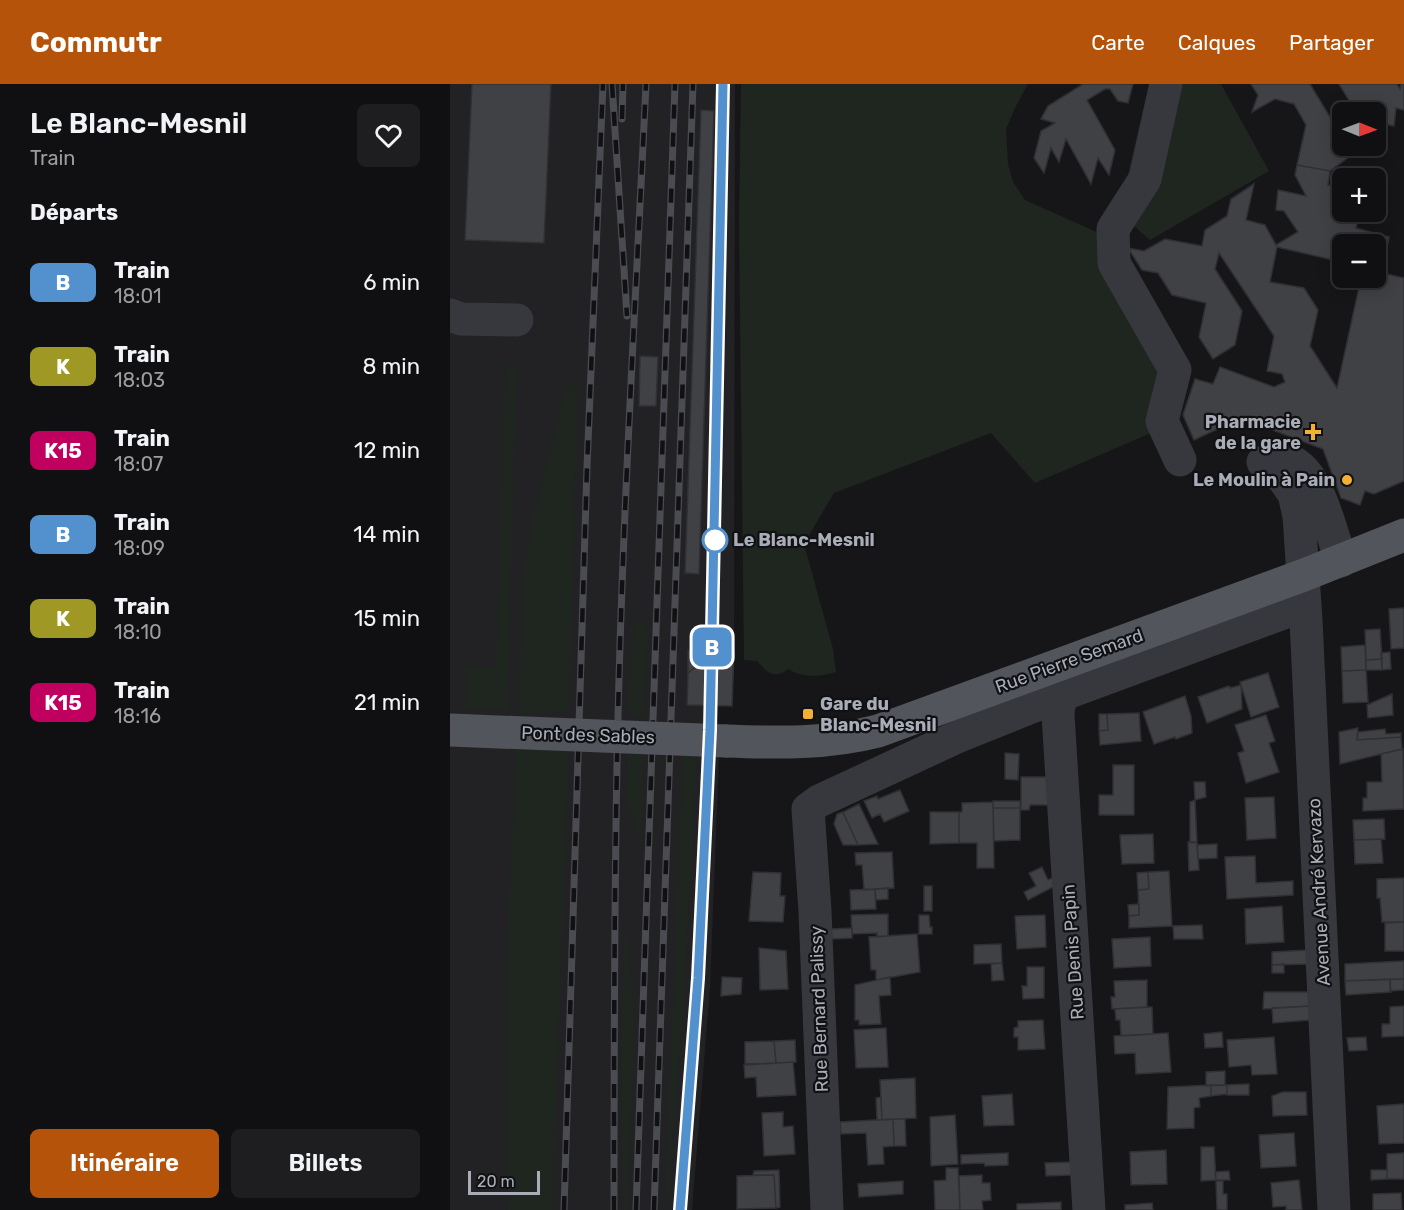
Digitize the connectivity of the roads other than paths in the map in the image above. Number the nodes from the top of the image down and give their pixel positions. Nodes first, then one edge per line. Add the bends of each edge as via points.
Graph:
1 (1166, 84) edge
2 (450, 315) edge
3 (517, 320) dead end
4 (1180, 460) dead end
5 (1404, 536) edge
6 (1341, 561) junction
7 (1305, 590) junction
8 (1064, 694) junction
9 (450, 730) edge
10 (726, 741) joint
11 (808, 809) joint
12 (826, 1210) edge
13 (1089, 1210) edge
14 (1334, 1210) edge

1 - 4 street via 1145,179 1113,229 1114,263 1175,370 1162,421
2 - 3 street via 461,319
5 - 6 main road, Rue Pierre Semard
6 - 7 main road, Rue Pierre Semard
6 - 7 street, Avenue André Kervazo via 1317,489 1299,465 1278,457 1253,465 1278,472 1294,494
7 - 8 street, Rue Pierre Semard
7 - 10 main road, Rue Pierre Semard via 852,738 819,742
7 - 14 street, Avenue André Kervazo
8 - 11 street, Rue Pierre Semard via 957,737
8 - 13 street, Rue Denis Papin via 1058,715
9 - 10 main road, Pont des Sables, bridge
11 - 12 street, Rue Bernard Palissy

